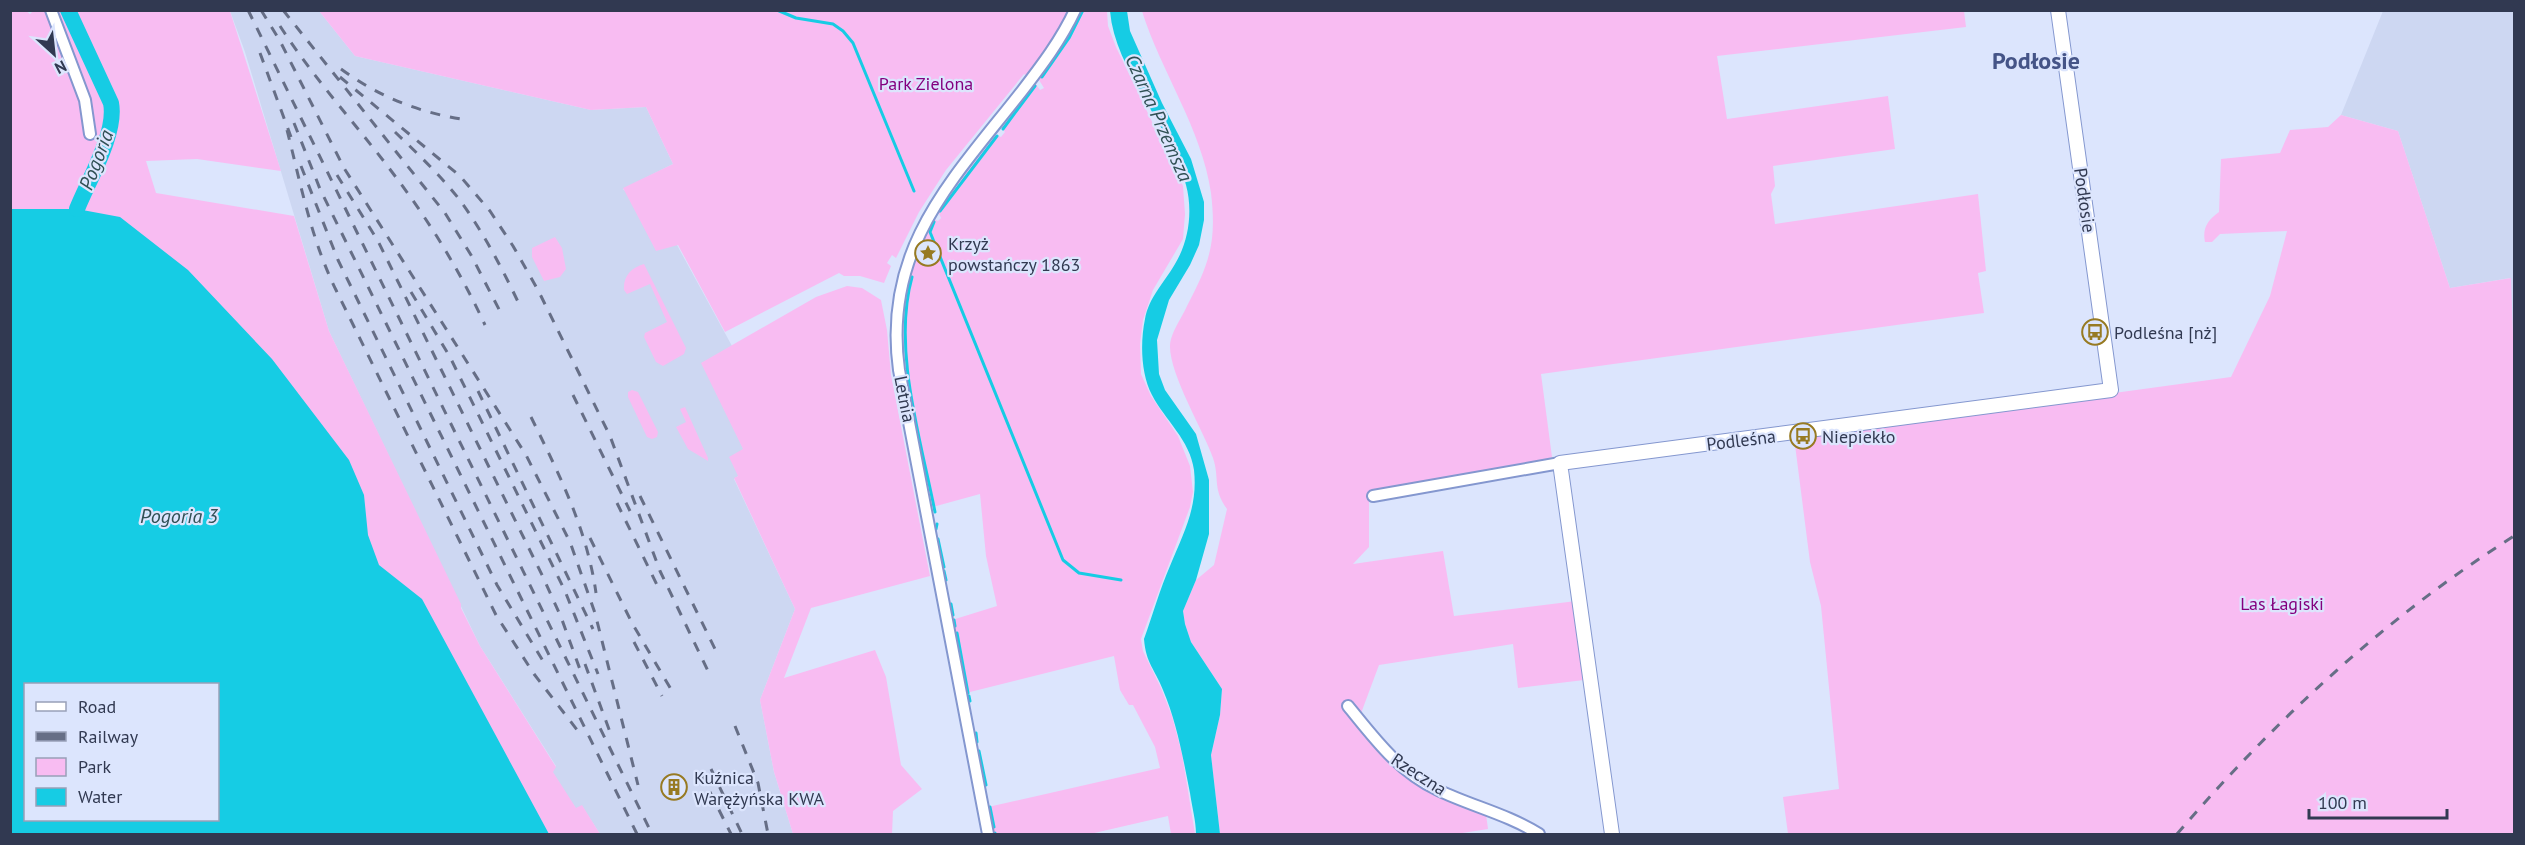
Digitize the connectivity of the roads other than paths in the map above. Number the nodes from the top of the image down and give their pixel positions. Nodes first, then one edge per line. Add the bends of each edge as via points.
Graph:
1 (51, 10) edge
2 (1075, 10) edge
3 (2058, 10) edge
4 (90, 134) dead end
5 (2111, 390) joint
6 (1560, 463) junction
7 (1373, 496) dead end
8 (1348, 706) dead end
9 (988, 834) edge
10 (1539, 834) edge
11 (1612, 834) edge

1 - 4 street via 84,98
2 - 9 street, Letnia via 1046,59 930,211 910,254 897,306 899,370
3 - 5 street, Podłosie
5 - 6 street, Podleśna
6 - 7 street, Podleśna
6 - 11 street
8 - 10 street, Rzeczna via 1381,748 1426,783

